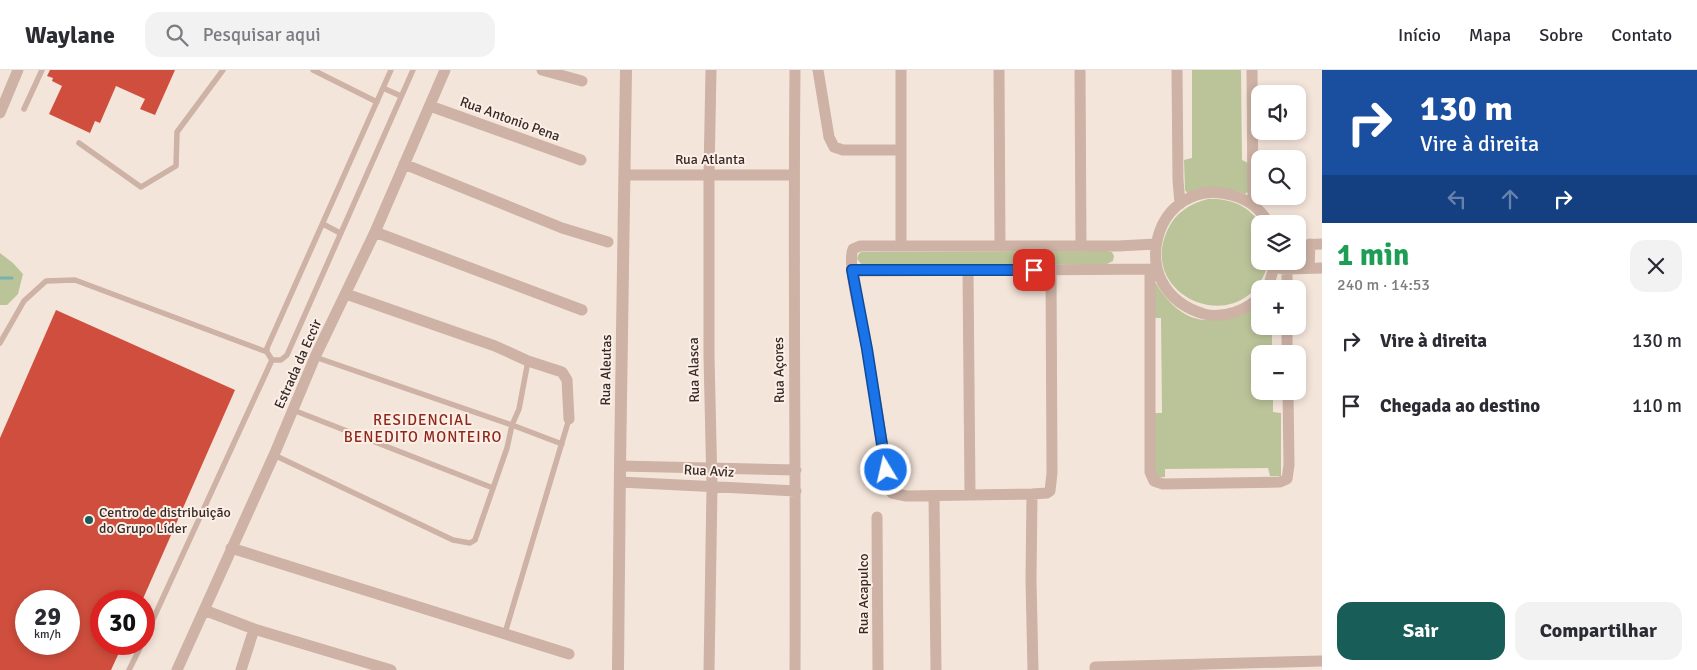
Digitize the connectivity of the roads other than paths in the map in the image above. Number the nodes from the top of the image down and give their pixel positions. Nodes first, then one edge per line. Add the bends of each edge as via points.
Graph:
1 (18, 70) edge
2 (42, 70) edge
3 (223, 70) edge
4 (313, 70) edge
5 (391, 70) edge
6 (413, 70) edge
7 (445, 70) edge
8 (542, 70) edge
9 (626, 70) edge
10 (711, 70) edge
11 (796, 70) edge
12 (818, 70) edge
13 (901, 70) edge
14 (999, 70) edge
15 (1080, 70) edge
16 (1177, 70) edge
17 (1252, 70) edge
18 (582, 81) dead end
19 (383, 88) junction
20 (4, 90) edge
21 (401, 96) junction
22 (377, 102) junction
23 (430, 106) junction
24 (24, 109) dead end
25 (0, 113) edge
26 (79, 143) dead end
27 (901, 150) junction
28 (1253, 150) edge
29 (580, 160) dead end
30 (404, 164) junction
31 (625, 174) junction
32 (709, 174) junction
33 (794, 175) junction
34 (1251, 203) edge
35 (1180, 204) junction
36 (1254, 205) edge
37 (1263, 215) edge
38 (323, 224) junction
39 (375, 232) junction
40 (340, 233) junction
41 (608, 242) dead end
42 (1156, 244) junction
43 (1316, 244) edge
44 (1081, 245) junction
45 (901, 246) junction
46 (1000, 246) junction
47 (1118, 246) junction
48 (1118, 268) junction
49 (1306, 268) edge
50 (1309, 268) junction
51 (1322, 268) edge
52 (1154, 269) junction
53 (852, 270) junction
54 (968, 270) junction
55 (1051, 270) junction
56 (346, 294) junction
57 (1251, 303) edge
58 (582, 310) dead end
59 (0, 343) edge
60 (267, 352) junction
61 (316, 357) junction
62 (272, 360) junction
63 (528, 361) junction
64 (1288, 400) edge
65 (293, 410) junction
66 (569, 419) joint
67 (512, 425) junction
68 (562, 444) junction
69 (274, 455) junction
70 (620, 466) junction
71 (711, 468) junction
72 (796, 470) junction
73 (620, 482) junction
74 (712, 487) junction
75 (493, 488) junction
76 (796, 491) junction
77 (970, 494) junction
78 (1032, 494) junction
79 (934, 496) junction
80 (877, 518) dead end
81 (231, 548) junction
82 (204, 610) junction
83 (155, 615) edge
84 (254, 629) junction
85 (505, 633) junction
86 (569, 654) dead end
87 (136, 655) edge
88 (1322, 661) edge
89 (1270, 666) edge
90 (129, 670) edge
91 (177, 670) edge
92 (241, 670) edge
93 (391, 670) edge
94 (618, 670) edge
95 (709, 670) edge
96 (795, 670) edge
97 (878, 670) edge
98 (936, 670) edge
99 (1033, 670) edge
100 (1095, 670) edge

1 - 20 street
2 - 24 lane
3 - 26 lane via 177,132 176,166 141,187
4 - 22 lane
5 - 19 lane
6 - 21 lane
7 - 23 street, Estrada da Eccir
8 - 18 street
9 - 31 street, Rua Aleutas
10 - 32 street, Rua Alasca
11 - 33 street, Rua Açores
12 - 27 street via 829,137 834,147 843,150
13 - 27 street
14 - 46 street
15 - 44 street
16 - 35 street
17 - 28 street
19 - 21 lane
19 - 22 lane
20 - 25 street
21 - 40 lane
22 - 38 lane
23 - 29 street, Rua Antonio Pena
23 - 30 street, Estrada da Eccir
27 - 45 street
30 - 39 street, Estrada da Eccir
30 - 41 street via 562,228
31 - 32 street, Rua Atlanta
31 - 70 street, Rua Aleutas
32 - 33 street, Rua Atlanta
32 - 71 street, Rua Alasca
33 - 72 street, Rua Açores
34 - 35 street via 1224,193 1208,193
35 - 42 street via 1168,215
36 - 37 street
38 - 40 lane
38 - 60 lane
39 - 56 street, Estrada da Eccir
39 - 58 street
40 - 62 lane via 287,355 281,360
42 - 47 street
42 - 52 street
43 - 50 street
44 - 46 street
44 - 47 street
45 - 46 street
45 - 53 street via 855,247 851,254
47 - 48 street
48 - 52 street
48 - 55 street
49 - 50 street
50 - 51 street
52 - 57 street via 1176,300 1191,310 1208,315 1226,314
52 - 64 street via 1150,458 1154,481 1163,484 1280,482 1287,479
53 - 54 street
53 - 79 street via 890,491 894,495
54 - 55 street
54 - 77 street
55 - 78 street via 1052,488 1047,493
56 - 61 street, Estrada da Eccir
56 - 63 street via 495,346
59 - 60 lane via 24,301 46,281 76,280
60 - 62 lane
61 - 65 street, Estrada da Eccir
61 - 67 lane
62 - 83 lane
63 - 66 street via 562,372 567,380
63 - 67 lane via 519,409
65 - 69 street, Estrada da Eccir
65 - 75 lane
66 - 68 lane
67 - 68 lane
67 - 75 lane
68 - 85 lane
69 - 75 lane via 462,543 475,540
69 - 81 street, Estrada da Eccir
70 - 71 street, Rua Aviz
70 - 73 street, Rua Aleutas
71 - 72 street, Rua Aviz
71 - 74 street, Rua Alasca
72 - 76 street, Rua Açores
73 - 74 street, Rua Aviz
73 - 94 street, Rua Aleutas
74 - 76 street, Rua Aviz
74 - 95 street, Rua Alasca
76 - 96 street, Rua Açores
77 - 78 street
77 - 79 street
78 - 99 street
79 - 98 street
80 - 97 street, Rua Acapulco
81 - 82 street, Estrada da Eccir
81 - 85 street
82 - 84 street
82 - 91 street, Estrada da Eccir
84 - 92 street
84 - 93 street
85 - 86 street
87 - 90 lane
88 - 89 street
89 - 100 street via 1095,667

